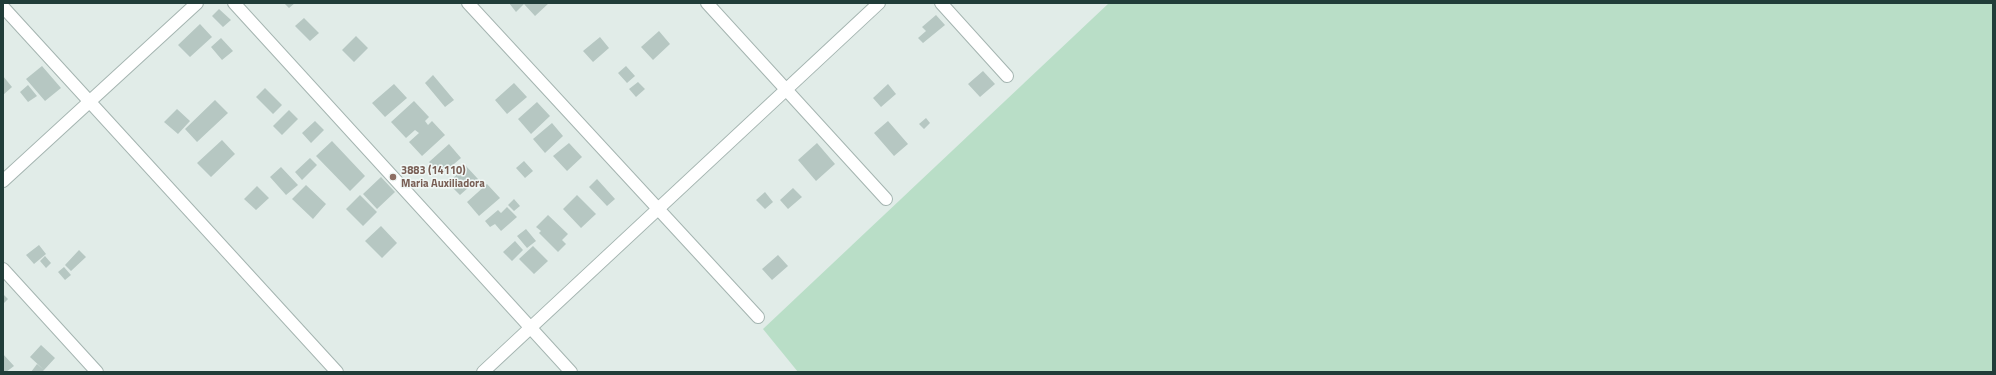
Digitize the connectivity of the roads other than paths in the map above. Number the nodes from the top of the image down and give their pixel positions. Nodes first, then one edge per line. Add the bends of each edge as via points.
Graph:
1 (196, 3) edge
2 (234, 3) edge
3 (468, 3) edge
4 (706, 3) edge
5 (879, 3) edge
6 (941, 3) edge
7 (3, 8) edge
8 (1007, 76) dead end
9 (786, 90) junction
10 (89, 102) junction
11 (3, 181) edge
12 (886, 199) dead end
13 (659, 209) junction
14 (3, 269) edge
15 (758, 316) dead end
16 (531, 328) junction
17 (97, 372) edge
18 (336, 372) edge
19 (483, 372) edge
20 (572, 372) edge

1 - 10 street
2 - 16 street
3 - 13 street
4 - 9 street
5 - 9 street
6 - 8 street
7 - 10 street
9 - 12 street
9 - 13 street
10 - 11 street
10 - 18 street
13 - 15 street
13 - 16 street
14 - 17 street
16 - 19 street
16 - 20 street

